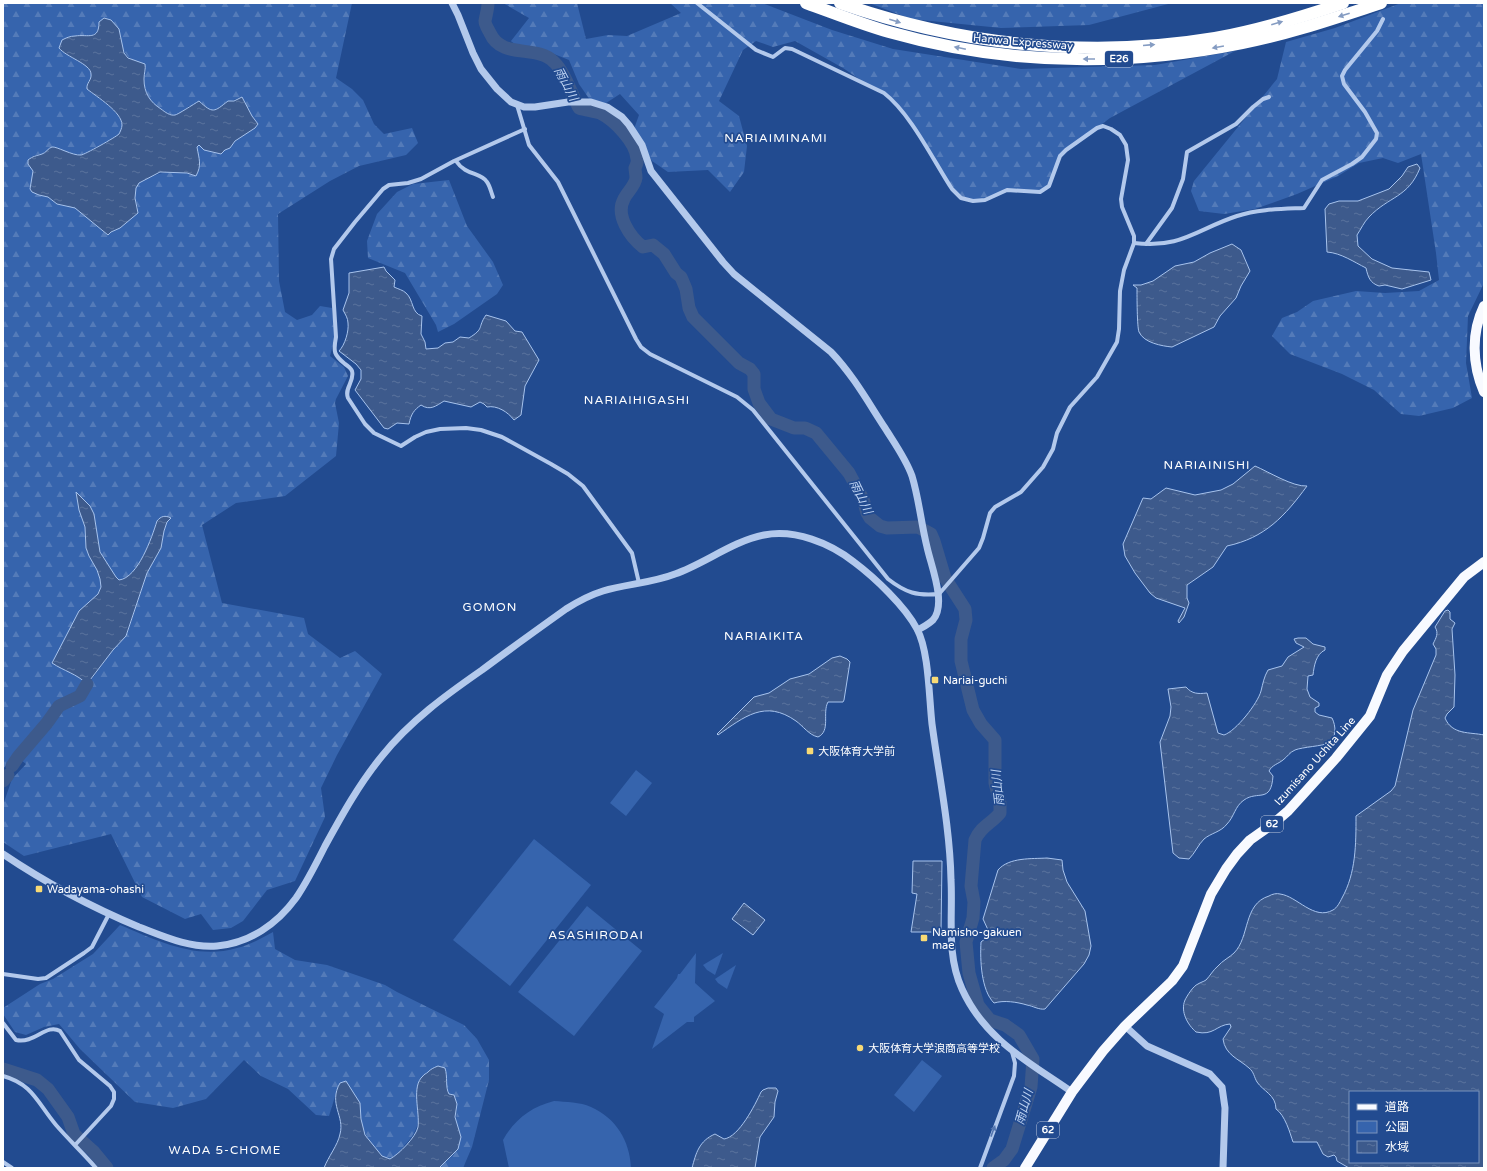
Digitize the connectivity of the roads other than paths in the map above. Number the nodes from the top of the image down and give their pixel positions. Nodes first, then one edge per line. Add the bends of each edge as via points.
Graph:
1 (452, 3) edge
2 (697, 3) edge
3 (806, 3) edge
4 (840, 3) edge
5 (1344, 3) edge
6 (1381, 3) edge
7 (1383, 20) dead end
8 (1269, 97) dead end
9 (517, 104) junction
10 (524, 129) junction
11 (456, 161) junction
12 (493, 197) dead end
13 (1134, 243) junction
14 (1146, 244) junction
15 (1484, 306) edge
16 (1484, 392) edge
17 (1484, 562) edge
18 (639, 583) junction
19 (939, 594) junction
20 (918, 630) junction
21 (3, 854) edge
22 (109, 914) junction
23 (3, 974) edge
24 (3, 1023) edge
25 (1125, 1026) junction
26 (1012, 1052) junction
27 (3, 1076) edge
28 (1072, 1092) junction
29 (77, 1143) junction
30 (3, 1162) edge
31 (12, 1168) edge
32 (96, 1168) edge
33 (980, 1168) edge
34 (1025, 1168) edge
35 (1223, 1168) edge

1 - 9 street via 481,69 506,98
2 - 13 street via 763,54 773,57 785,48 792,49 884,93 896,102 952,189 961,198 985,200 1006,190 1040,192 1049,186 1060,156 1066,150 1097,128 1103,126 1111,129 1120,135 1126,145 1128,160 1121,199
6 -> 3 highway, Hanwa Expressway / E26 via 1325,22 1243,43 1154,56 1058,60 968,50 897,34
4 -> 5 highway, Hanwa Expressway / E26 via 902,23 989,41 1090,47 1139,46 1216,38
7 - 14 street via 1378,32 1342,76 1344,84 1377,133 1376,139 1362,157 1322,180 1304,208 1252,212 1236,216 1175,242
8 - 14 street via 1253,107 1236,124 1187,152 1182,179 1172,208
9 - 10 street
9 - 19 street via 535,107 591,102 607,107 622,117 642,144 651,171 723,262 734,274 844,365 903,456 911,474
10 - 11 street
10 - 19 street via 529,145 558,182 641,347 746,403 888,579 908,592 923,596
11 - 12 street via 464,170 482,177
11 - 18 street via 421,179 389,185 383,189 334,249 331,259 336,337 333,349 337,357 351,368 351,382 346,393 348,398 374,433 401,446 426,432 440,429 481,430 502,437 568,474 583,486 632,553
13 - 14 street
13 - 19 street via 1124,270 1120,292 1116,342 1097,378 1070,407 1043,467 1021,492 995,507 990,513 979,548
15 - 16 main road via 1477,324 1475,354
17 - 25 main road, Izumisano Uchita Line / 62 via 1464,577 1403,651 1387,675 1370,716 1336,758 1288,811 1250,840 1237,854 1210,894 1183,966 1163,991
18 - 20 street via 674,575 762,535 792,534 829,546 869,573 903,609
18 - 22 street via 603,591 566,609 421,715 369,772 296,898 265,929 234,944 201,946 181,943
19 - 20 street via 937,614 933,620
20 - 26 street via 927,668 947,832 952,886 952,956 961,988 976,1015
21 - 22 street via 46,882
22 - 23 street via 92,947 46,978
24 - 29 street via 16,1040 24,1042 50,1029 60,1031 79,1060 114,1092 111,1106
25 - 28 main road, Izumisano Uchita Line / 62 via 1102,1051
25 - 35 street via 1147,1046 1210,1074 1222,1087 1225,1108
26 - 28 street
33 -> 26 street via 1014,1076 1015,1063
27 - 29 street via 21,1083 29,1090 56,1124
28 - 34 main road, Izumisano Uchita Line / 62
29 - 32 street
30 - 31 street

